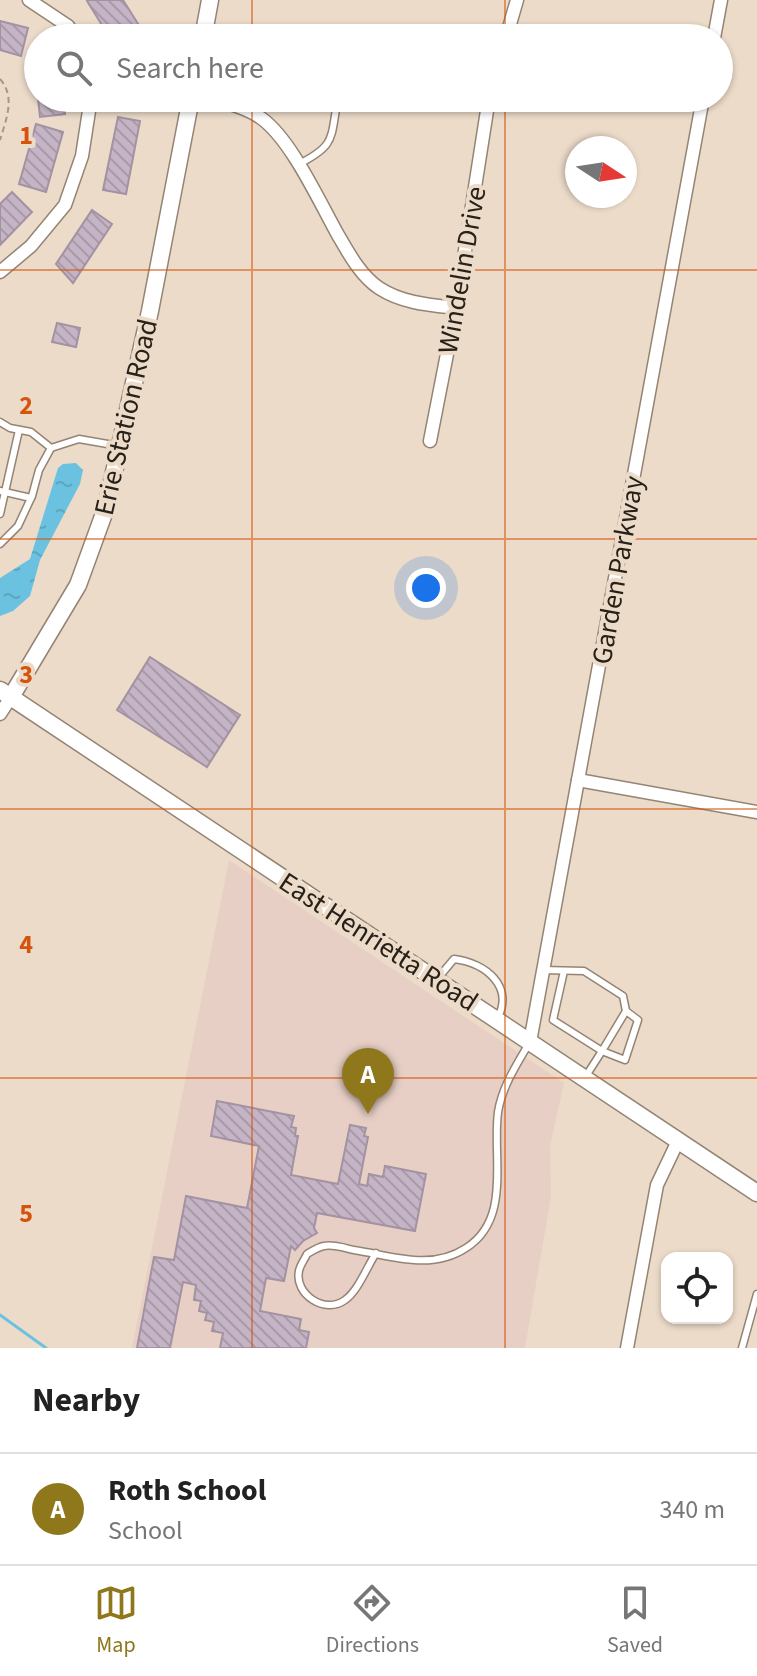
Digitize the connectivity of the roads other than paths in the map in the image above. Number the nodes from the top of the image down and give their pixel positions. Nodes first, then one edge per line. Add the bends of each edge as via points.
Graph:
1 (29, 0) edge
2 (210, 0) edge
3 (517, 0) edge
4 (721, 0) edge
5 (65, 24) edge
6 (206, 24) edge
7 (510, 24) edge
8 (717, 24) edge
9 (89, 112) edge
10 (188, 112) edge
11 (251, 112) edge
12 (336, 112) edge
13 (487, 112) edge
14 (700, 112) edge
15 (297, 165) junction
16 (0, 272) edge
17 (456, 308) junction
18 (0, 422) edge
19 (19, 430) junction
20 (430, 441) dead end
21 (121, 447) junction
22 (51, 448) junction
23 (3, 492) edge
24 (31, 498) junction
25 (0, 514) edge
26 (0, 544) edge
27 (6, 694) edge
28 (0, 714) edge
29 (578, 780) junction
30 (757, 812) edge
31 (543, 970) junction
32 (564, 971) junction
33 (437, 979) junction
34 (626, 1011) junction
35 (497, 1019) junction
36 (530, 1042) junction
37 (602, 1051) junction
38 (585, 1078) junction
39 (678, 1141) junction
40 (757, 1193) edge
41 (376, 1253) junction
42 (757, 1294) edge
43 (627, 1348) edge
44 (742, 1348) edge

1 - 5 street
2 - 6 main road
3 - 7 street
4 - 8 street
9 - 16 street via 82,156 65,205 31,246
10 - 21 main road, Erie Station Road
11 - 15 street via 282,140
12 - 15 lane via 330,143
13 - 17 street, Windelin Drive
14 - 29 street, Garden Parkway
15 - 17 street via 370,281 411,302
17 - 20 street, Windelin Drive
18 - 19 lane
19 - 22 lane via 31,432
19 - 23 lane
21 - 22 lane via 79,439
21 - 27 main road, Erie Station Road via 78,585
22 - 24 lane
23 - 24 lane
23 - 25 lane
24 - 26 lane via 18,526
27 - 28 street, Erie Station Road
27 - 33 main road, East Henrietta Road
29 - 30 street
29 - 31 street, Garden Parkway
31 - 32 lane
31 - 36 street, Garden Parkway
32 - 34 lane via 584,971 623,996
32 - 37 lane via 553,1020
33 - 35 main road, East Henrietta Road
33 - 35 lane via 454,959 498,981 504,1007
34 - 37 lane
34 - 37 lane via 638,1020 625,1060
35 - 36 main road, East Henrietta Road
36 - 38 main road, East Henrietta Road
36 - 41 lane via 499,1108 497,1197 487,1228 470,1246 430,1262
37 - 38 lane
38 - 39 main road, East Henrietta Road
39 - 40 main road, East Henrietta Road
39 - 43 street via 657,1185
41 - 41 lane via 325,1246 307,1254 298,1273 303,1291 327,1306 344,1301
42 - 44 lane

